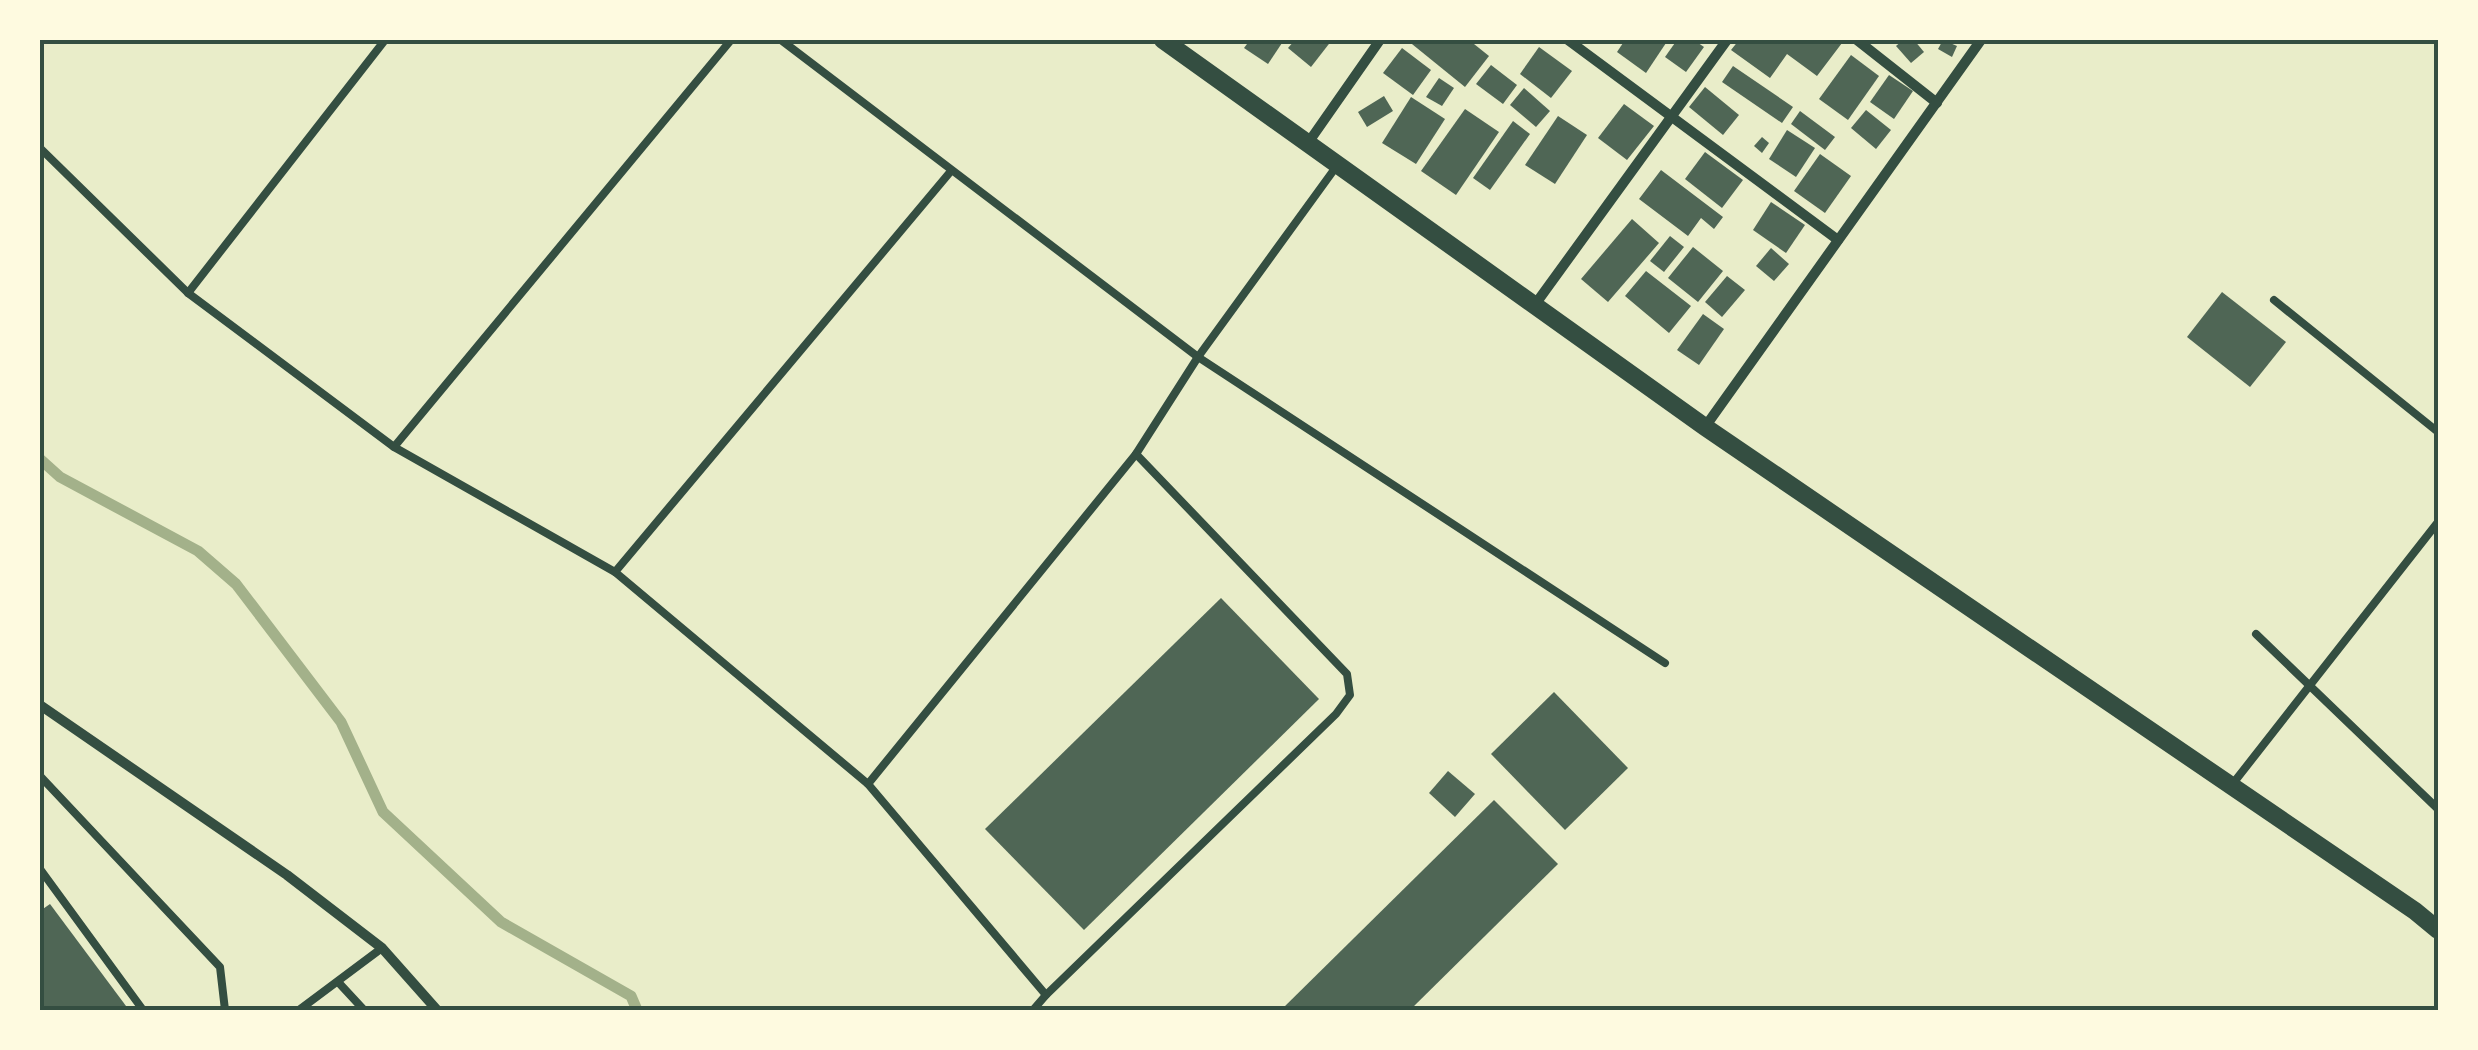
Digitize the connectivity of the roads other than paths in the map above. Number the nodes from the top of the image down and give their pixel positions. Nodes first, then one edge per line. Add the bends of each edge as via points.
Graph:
1 (384, 40) edge
2 (731, 40) edge
3 (781, 40) edge
4 (1163, 40) edge
5 (1380, 40) edge
6 (1568, 40) edge
7 (1727, 40) edge
8 (1857, 40) edge
9 (1981, 40) edge
10 (1937, 102) junction
11 (1672, 114) junction
12 (1308, 144) junction
13 (40, 148) edge
14 (1338, 163) junction
15 (951, 171) junction
16 (1838, 240) junction
17 (188, 294) junction
18 (2274, 300) dead end
19 (1534, 306) junction
20 (1198, 357) junction
21 (1705, 426) junction
22 (2438, 432) edge
23 (394, 447) junction
24 (1136, 454) junction
25 (2438, 522) edge
26 (615, 572) junction
27 (2256, 634) dead end
28 (1666, 663) dead end
29 (2310, 688) junction
30 (40, 706) edge
31 (40, 776) edge
32 (868, 784) junction
33 (2231, 786) junction
34 (2438, 809) edge
35 (40, 869) edge
36 (2438, 930) edge
37 (382, 948) junction
38 (339, 983) junction
39 (1046, 995) junction
40 (143, 1010) edge
41 (225, 1010) edge
42 (298, 1010) edge
43 (364, 1010) edge
44 (437, 1010) edge
45 (1032, 1010) edge

1 - 17 lane
2 - 23 lane
3 - 15 lane
4 - 12 street
5 - 12 street
6 - 11 street
7 - 11 street
8 - 10 street
9 - 10 street
10 - 16 street
11 - 16 street
11 - 19 street
12 - 14 street
13 - 17 lane
14 - 19 street
14 - 20 lane
15 - 20 lane
15 - 26 lane
16 - 21 street
17 - 23 lane
18 - 22 lane
19 - 21 street
20 - 24 lane
20 - 28 lane
21 - 33 street
23 - 26 lane
24 - 32 lane
24 - 39 lane via 1348,674 1350,694
25 - 29 lane
26 - 32 lane
27 - 29 lane
29 - 33 lane
29 - 34 lane
30 - 37 street
31 - 41 lane via 220,966
32 - 39 lane
33 - 36 street
35 - 40 lane
37 - 38 lane
37 - 44 street
38 - 42 lane
38 - 43 lane
39 - 45 lane

